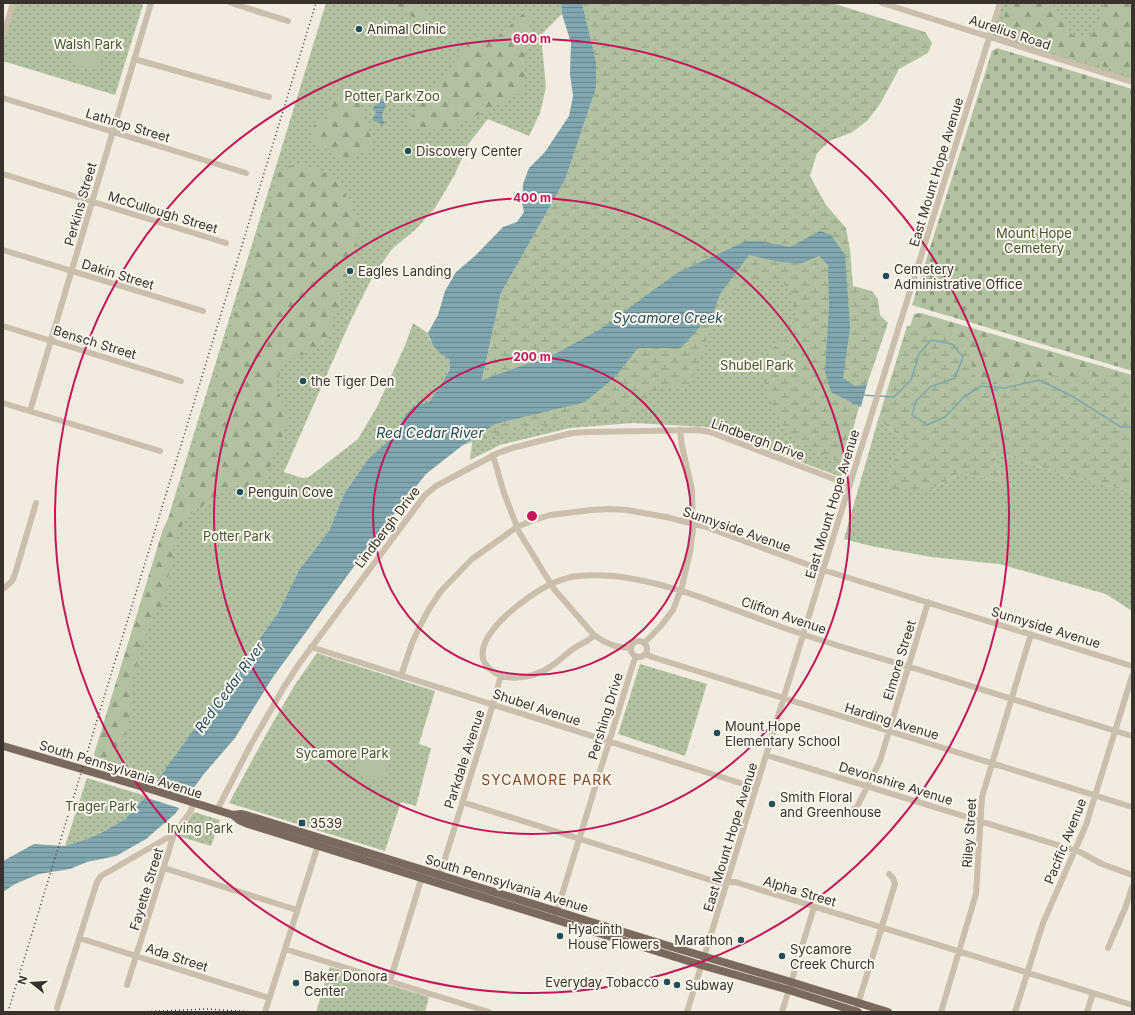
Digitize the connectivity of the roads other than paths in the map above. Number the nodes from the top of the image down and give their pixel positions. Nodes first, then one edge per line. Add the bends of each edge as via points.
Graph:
1 (13, 3) edge
2 (150, 3) edge
3 (231, 3) edge
4 (882, 3) edge
5 (1000, 3) edge
6 (288, 21) dead end
7 (3, 36) edge
8 (990, 37) junction
9 (134, 58) junction
10 (1132, 82) edge
11 (269, 97) dead end
12 (3, 98) edge
13 (112, 132) junction
14 (246, 173) dead end
15 (3, 174) edge
16 (92, 202) junction
17 (226, 243) dead end
18 (3, 250) edge
19 (71, 271) junction
20 (203, 312) dead end
21 (3, 326) edge
22 (51, 340) junction
23 (181, 380) dead end
24 (3, 402) edge
25 (30, 411) junction
26 (680, 430) junction
27 (160, 451) dead end
28 (493, 455) junction
29 (850, 485) junction
30 (36, 503) dead end
31 (692, 523) junction
32 (517, 527) junction
33 (823, 570) junction
34 (551, 584) junction
35 (3, 589) edge
36 (680, 591) junction
37 (928, 602) junction
38 (1031, 634) junction
39 (594, 635) junction
40 (804, 635) junction
41 (644, 643) junction
42 (311, 647) junction
43 (631, 648) junction
44 (646, 654) junction
45 (636, 657) junction
46 (1132, 666) edge
47 (909, 667) junction
48 (501, 675) junction
49 (401, 676) junction
50 (1132, 676) edge
51 (784, 699) junction
52 (1012, 699) junction
53 (493, 704) junction
54 (1115, 731) junction
55 (889, 732) junction
56 (1132, 736) edge
57 (609, 741) junction
58 (3, 746) edge
59 (766, 755) junction
60 (992, 763) junction
61 (867, 786) junction
62 (756, 788) junction
63 (1096, 795) junction
64 (191, 802) junction
65 (462, 802) junction
66 (1132, 807) edge
67 (217, 810) junction
68 (852, 810) dead end
69 (981, 821) junction
70 (174, 834) junction
71 (579, 839) junction
72 (319, 842) junction
73 (1075, 851) junction
74 (164, 868) junction
75 (422, 874) junction
76 (889, 874) dead end
77 (1132, 875) edge
78 (438, 879) junction
79 (727, 882) junction
80 (1132, 887) edge
81 (814, 906) junction
82 (297, 910) junction
83 (555, 915) junction
84 (881, 927) junction
85 (79, 938) junction
86 (285, 948) junction
87 (1108, 948) dead end
88 (960, 952) junction
89 (136, 956) junction
90 (704, 957) junction
91 (701, 965) junction
92 (1027, 972) junction
93 (390, 981) junction
94 (127, 985) dead end
95 (790, 986) junction
96 (1093, 993) junction
97 (269, 998) junction
98 (859, 1003) junction
99 (1132, 1005) edge
100 (57, 1008) dead end
101 (265, 1012) edge
102 (489, 1012) edge
103 (687, 1012) edge
104 (782, 1012) edge
105 (856, 1012) edge
106 (888, 1012) edge
107 (941, 1012) edge
108 (1015, 1012) edge
109 (1087, 1012) edge

1 - 7 street
2 - 9 street, Perkins Street
3 - 6 street
4 - 8 street, Aurelius Road
5 - 8 street, East Mount Hope Avenue
8 - 10 street, Aurelius Road
8 - 29 street, East Mount Hope Avenue
9 - 11 street
9 - 13 street, Perkins Street
12 - 13 street, Lathrop Street
13 - 14 street, Lathrop Street
13 - 16 street, Perkins Street
15 - 16 street, McCullough Street
16 - 17 street, McCullough Street
16 - 19 street, Perkins Street
18 - 19 street, Dakin Street
19 - 20 street, Dakin Street
19 - 22 street, Perkins Street
21 - 22 street, Bensch Street
22 - 23 street, Bensch Street
22 - 25 street, Perkins Street
24 - 25 street
25 - 27 street
26 - 28 street, Lindbergh Drive via 572,433
26 - 29 street, Lindbergh Drive via 710,432
26 - 31 street via 692,490
28 - 32 street
28 - 42 street, Lindbergh Drive via 436,486 425,495
29 - 33 street, East Mount Hope Avenue
30 - 35 street via 15,574 12,581
31 - 32 street, Sunnyside Avenue via 610,509 550,515
31 - 33 street, Sunnyside Avenue
31 - 36 street via 690,552
32 - 34 street
32 - 49 street, Sunnyside Avenue via 472,559 441,591 420,626
33 - 37 street, Sunnyside Avenue
33 - 40 street, East Mount Hope Avenue
34 - 36 street, Clifton Avenue via 572,577 610,576 643,581
34 - 39 street
34 - 48 street, Clifton Avenue via 511,610 486,641 486,665
36 - 40 street, Clifton Avenue
36 - 41 street via 673,610
37 - 38 street, Sunnyside Avenue
37 - 47 street, Elmore Street
38 - 46 street, Sunnyside Avenue
38 - 52 street, Riley Street
39 - 43 street via 615,646
39 - 48 street via 552,666 538,673 514,678
40 - 47 street, Clifton Avenue
40 - 51 street, East Mount Hope Avenue
41 - 43 street via 636,642
41 - 44 street
42 - 49 street, Shubel Avenue
42 - 67 street, Lindbergh Drive via 281,692
43 - 45 street
44 - 45 street
44 - 51 street, Harding Avenue
45 - 57 street, Pershing Drive
47 - 52 street, Clifton Avenue
47 - 55 street, Elmore Street
48 - 53 street, Parkdale Avenue
49 - 53 street, Shubel Avenue
50 - 54 street, Pacific Avenue
51 - 55 street, Harding Avenue
51 - 59 street, East Mount Hope Avenue
52 - 54 street, Clifton Avenue
52 - 60 street, Riley Street
53 - 57 street, Shubel Avenue
53 - 65 street, Parkdale Avenue
54 - 56 street, Clifton Avenue
54 - 63 street, Pacific Avenue
55 - 60 street, Harding Avenue
55 - 61 street, Elmore Street via 880,761
57 - 62 street, Shubel Avenue
57 - 71 street, Pershing Drive
58 - 64 main road, South Pennsylvania Avenue
59 - 61 street, Devonshire Avenue
59 - 62 street, East Mount Hope Avenue
60 - 63 street, Harding Avenue
60 - 69 street, Riley Street via 982,797
61 - 68 street, Elmore Street via 857,806
61 - 69 street, Devonshire Avenue
62 - 79 street, East Mount Hope Avenue
63 - 66 street, Harding Avenue
63 - 73 street, Pacific Avenue
64 - 67 main road, South Pennsylvania Avenue
64 - 70 street, Fayette Street via 190,812
65 - 71 street, Alpha Street
65 - 78 street, Parkdale Avenue
67 - 72 main road, South Pennsylvania Avenue via 233,815 248,824
69 - 73 street, Devonshire Avenue
69 - 88 street, Riley Street via 976,894
70 - 74 street, Fayette Street
70 - 85 street via 98,879
71 - 79 street, Alpha Street via 720,883
71 - 83 street, Pershing Drive
72 - 75 main road, South Pennsylvania Avenue
72 - 82 street
73 - 77 street, Devonshire Avenue
73 - 92 street, Pacific Avenue via 1046,913
74 - 82 street
74 - 89 street, Fayette Street
75 - 78 main road, South Pennsylvania Avenue
75 - 93 street
76 - 84 street via 894,884
78 - 83 main road, South Pennsylvania Avenue
79 - 81 street, Alpha Street via 735,882
79 - 90 street, East Mount Hope Avenue
80 - 87 street
81 - 84 street, Alpha Street
81 - 95 street
82 - 86 street
83 - 90 main road, South Pennsylvania Avenue
83 - 91 main road, South Pennsylvania Avenue
84 - 88 street, Alpha Street
84 - 98 street
85 - 89 street, Ada Street
85 - 100 street
86 - 93 street
86 - 97 street
88 - 92 street, Alpha Street
88 - 107 street, Riley Street
89 - 94 street, Fayette Street
89 - 97 street, Ada Street
90 - 91 street, East Mount Hope Avenue
90 - 95 main road, South Pennsylvania Avenue
91 - 95 main road, South Pennsylvania Avenue
91 - 103 street, East Mount Hope Avenue
92 - 96 street, Alpha Street
92 - 108 street, Pacific Avenue
93 - 102 street
95 - 98 main road, South Pennsylvania Avenue
95 - 104 street
95 - 105 main road, South Pennsylvania Avenue
96 - 99 street, Alpha Street
96 - 109 street
97 - 101 street
98 - 105 street
98 - 106 main road, South Pennsylvania Avenue

